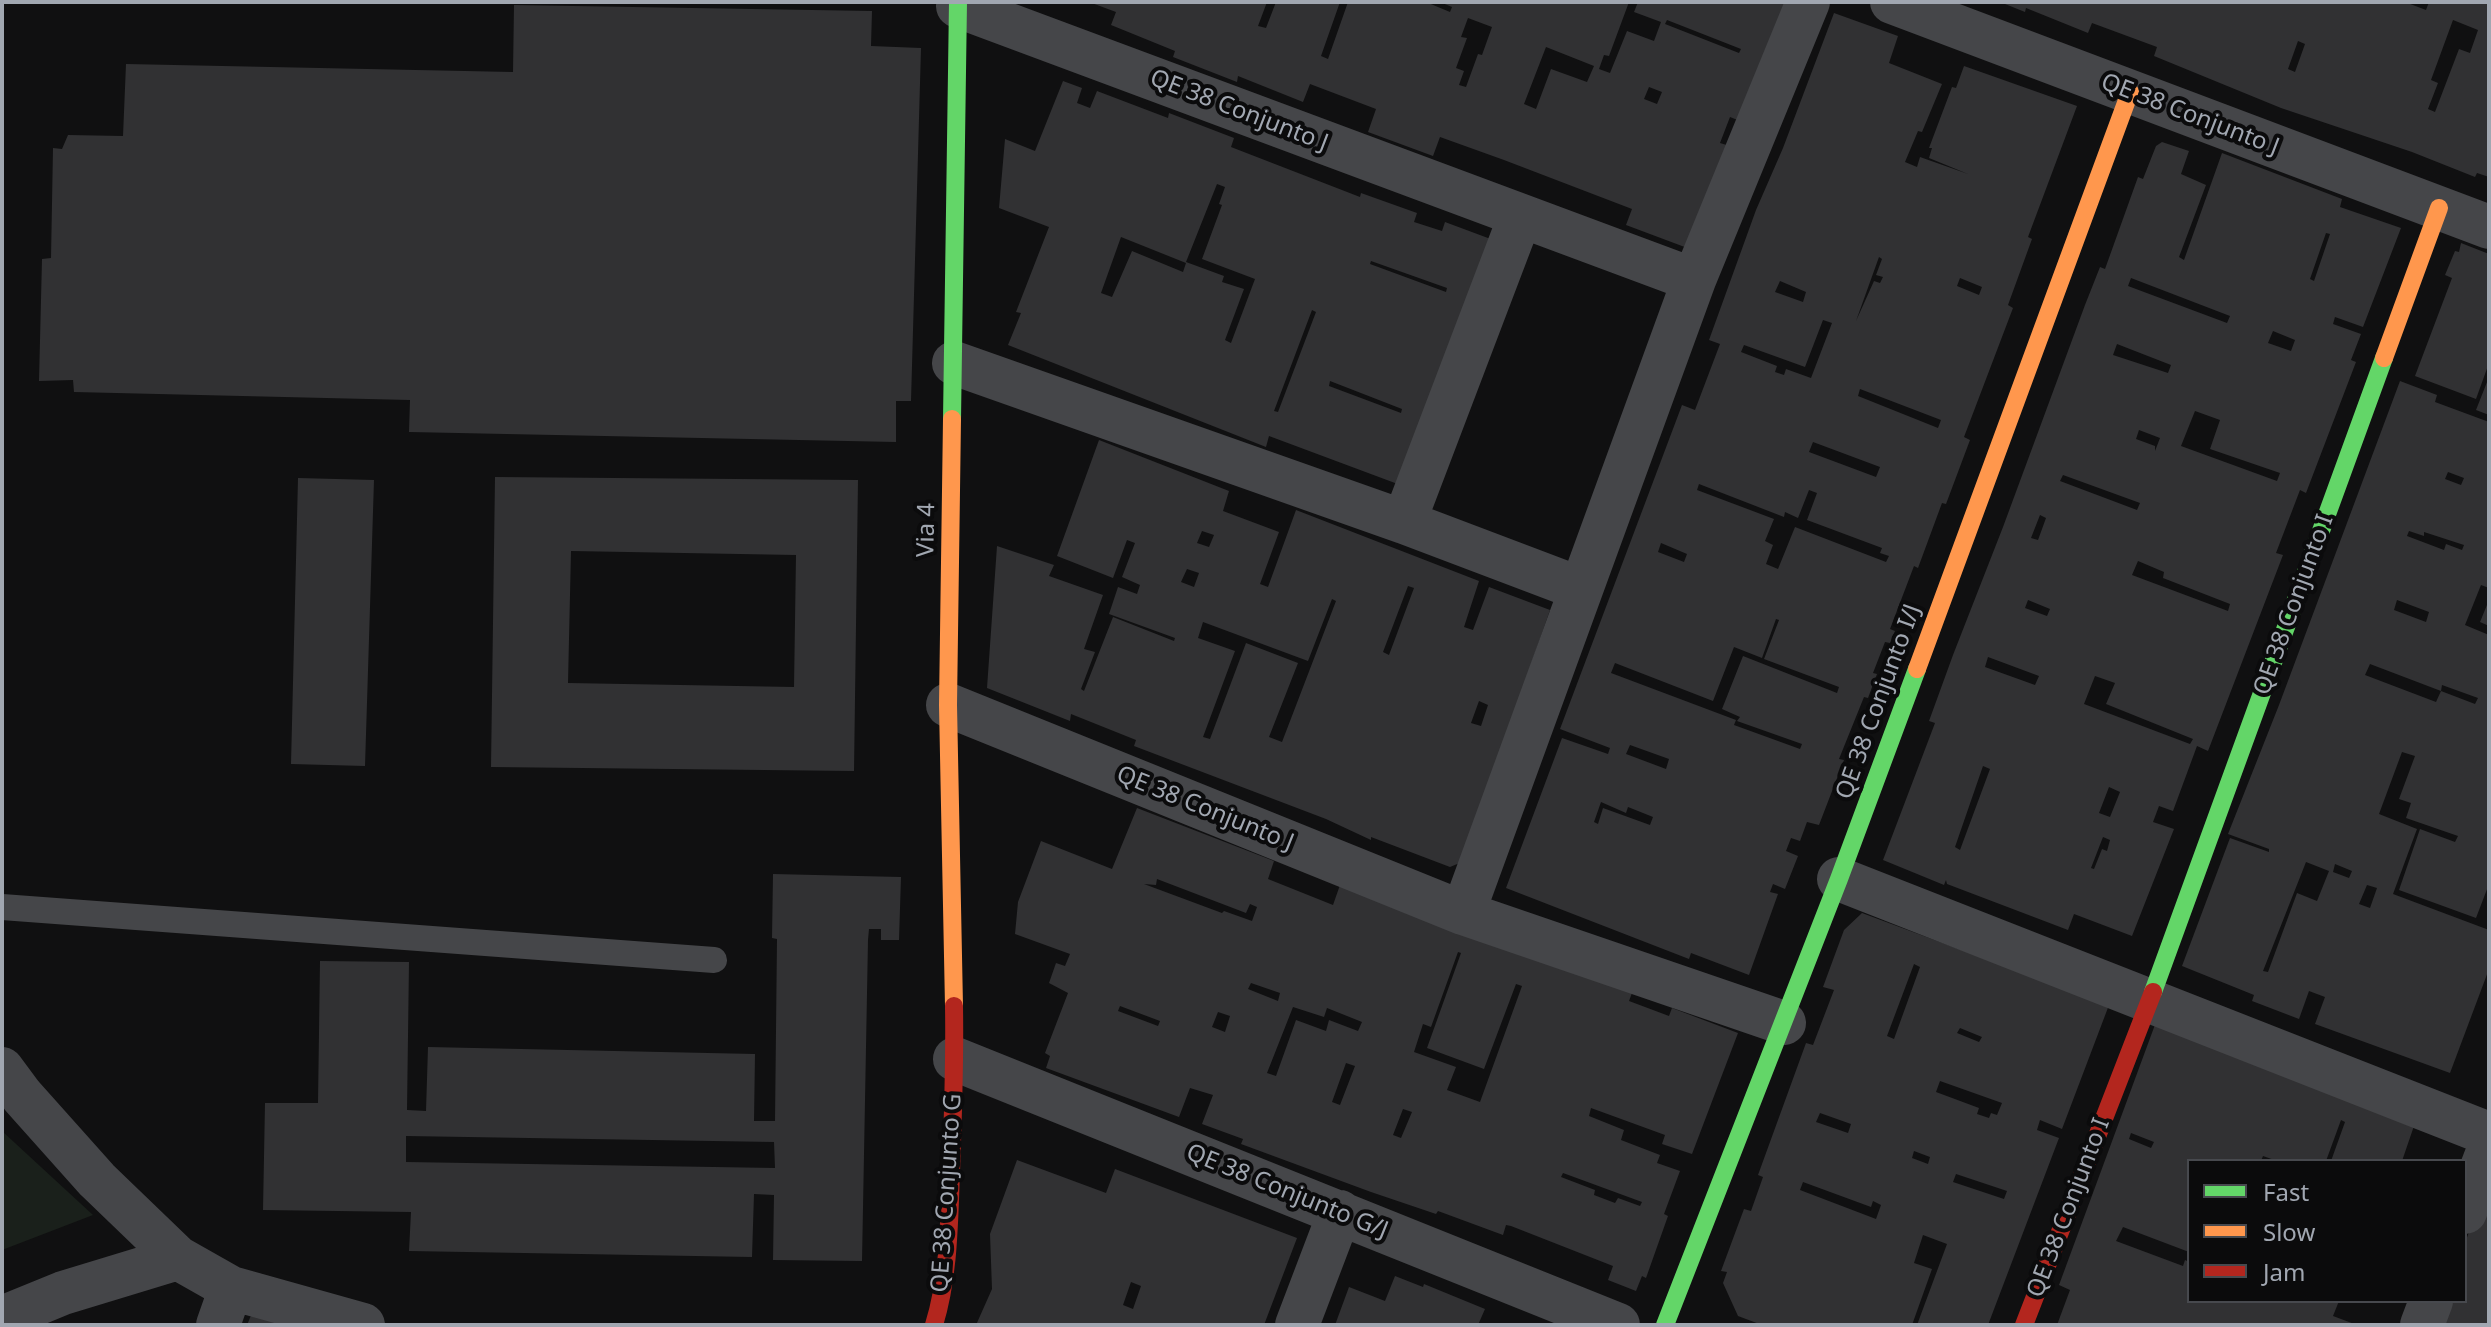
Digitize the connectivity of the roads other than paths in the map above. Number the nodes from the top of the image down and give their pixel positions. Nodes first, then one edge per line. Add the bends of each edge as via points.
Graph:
1 (1808, 2) edge
2 (1892, 2) edge
3 (958, 4) edge
4 (2130, 92) junction
5 (2439, 208) junction
6 (1520, 217) junction
7 (2489, 227) edge
8 (1694, 280) junction
9 (954, 363) junction
10 (1404, 522) junction
11 (1581, 589) junction
12 (948, 705) junction
13 (1839, 879) junction
14 (2, 907) edge
15 (1463, 913) junction
16 (714, 960) dead end
17 (2149, 1002) junction
18 (1784, 1023) junction
19 (955, 1059) junction
20 (2, 1069) edge
21 (2489, 1134) edge
22 (2489, 1149) edge
23 (2467, 1207) edge
24 (1340, 1212) junction
25 (178, 1258) junction
26 (2430, 1303) edge
27 (224, 1306) edge
28 (2, 1318) edge
29 (363, 1325) edge
30 (934, 1325) edge
31 (1297, 1325) edge
32 (1618, 1325) edge
33 (1665, 1325) edge
34 (2024, 1325) edge
35 (2422, 1325) edge

1 - 8 street
2 - 4 street, QE 38 Conjunto J
3 - 6 street, QE 38 Conjunto J
3 - 9 street, Via 4
4 - 5 street, QE 38 Conjunto J
4 - 13 street, QE 38 Conjunto I/J
5 - 7 street, QE 38 Conjunto J
5 - 17 street, QE 38 Conjunto I
6 - 8 street, QE 38 Conjunto J
6 - 10 street
8 - 11 street
9 - 10 street
9 - 12 street, Via 4
10 - 11 street
11 - 15 street
12 - 15 street, QE 38 Conjunto J
12 - 19 street, Via 4
13 - 17 street
13 - 18 street, QE 38 Conjunto I/J
14 - 16 lane
15 - 18 street, QE 38 Conjunto J
17 - 21 street
17 - 34 street, QE 38 Conjunto I
18 - 33 street, QE 38 Conjunto I/J
19 - 24 street, QE 38 Conjunto G/J
19 - 30 street, QE 38 Conjunto G via 949,1231
20 - 25 street via 97,1180
22 - 23 street
24 - 31 street
24 - 32 street, QE 38 Conjunto G/J
25 - 27 street
25 - 28 street
26 - 35 street
27 - 29 street

